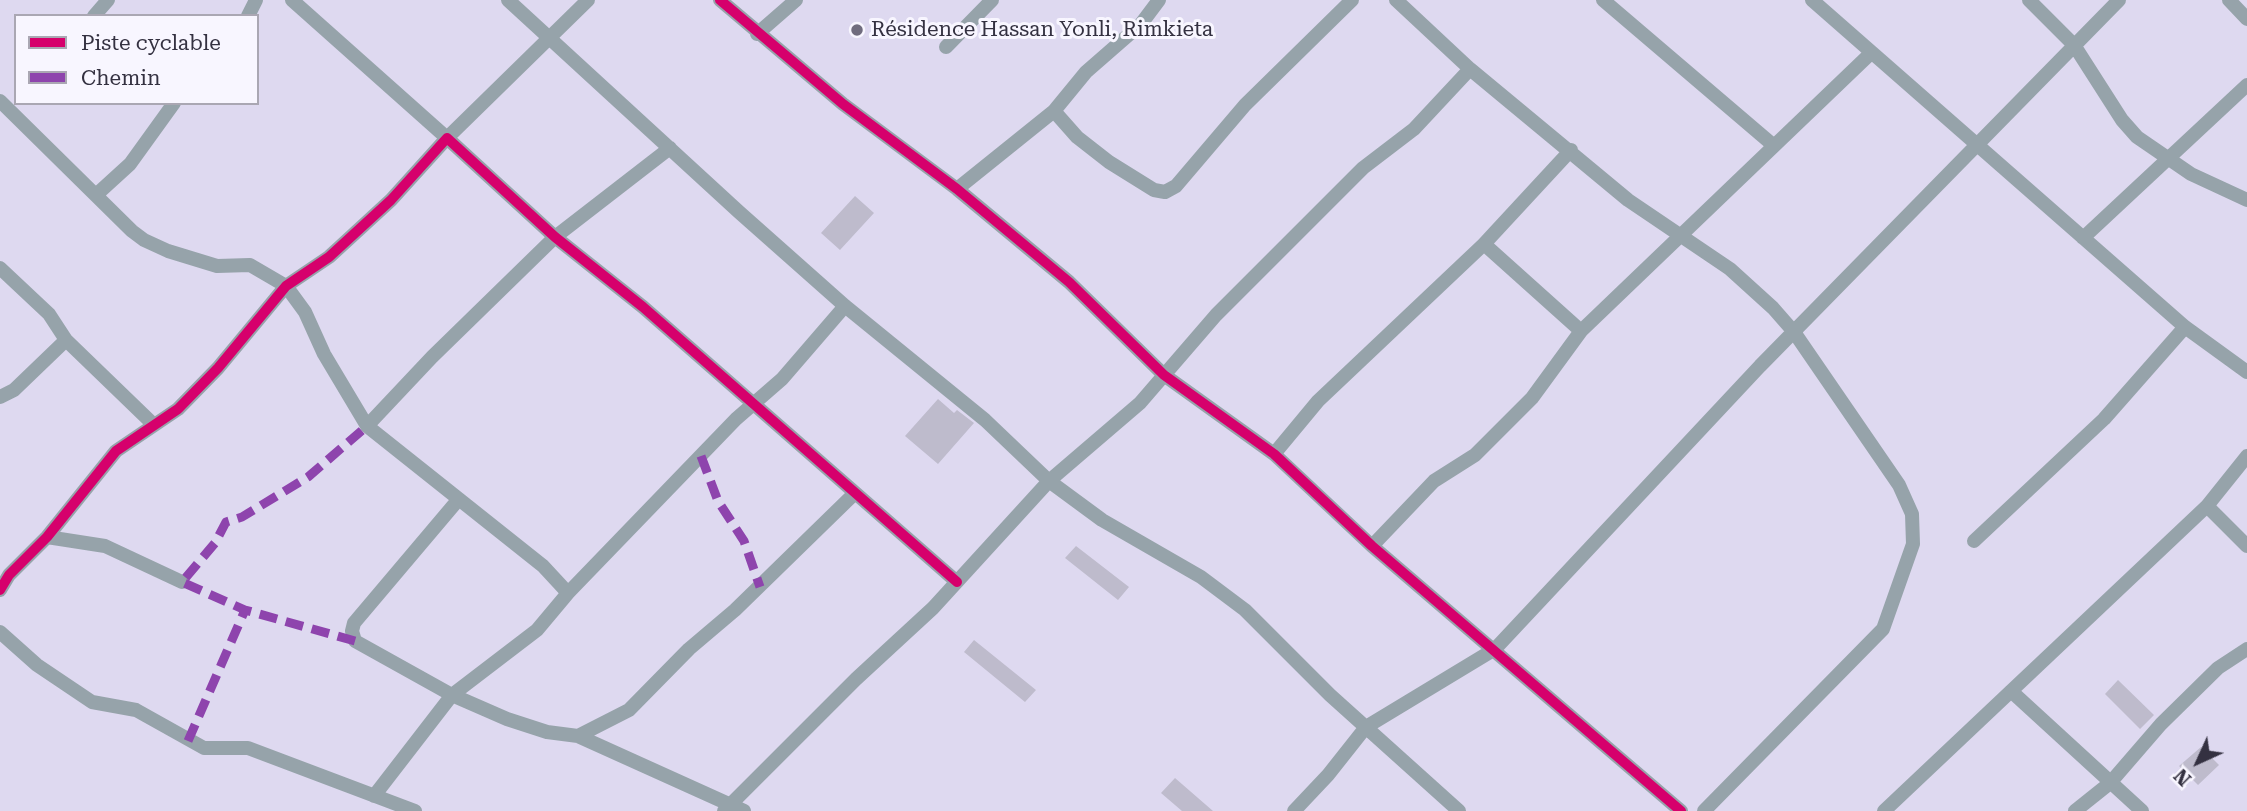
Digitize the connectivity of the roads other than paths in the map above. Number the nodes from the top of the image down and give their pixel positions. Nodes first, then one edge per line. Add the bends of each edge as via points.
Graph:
1 (108, 0) edge
2 (292, 0) edge
3 (508, 0) edge
4 (587, 0) edge
5 (720, 0) edge
6 (796, 0) edge
7 (992, 0) edge
8 (1352, 0) edge
9 (1396, 0) edge
10 (1604, 0) edge
11 (1812, 0) edge
12 (2029, 0) edge
13 (2119, 0) edge
14 (2229, 0) edge
15 (1152, 4) edge
16 (96, 14) edge
17 (2247, 19) edge
18 (757, 34) junction
19 (549, 35) junction
20 (2074, 45) junction
21 (946, 47) dead end
22 (1870, 54) junction
23 (1470, 69) junction
24 (2247, 85) edge
25 (8, 104) edge
26 (173, 105) edge
27 (1054, 111) junction
28 (447, 138) junction
29 (1773, 145) junction
30 (1978, 146) junction
31 (670, 148) junction
32 (1571, 150) junction
33 (2169, 159) junction
34 (957, 189) junction
35 (96, 195) junction
36 (2247, 200) edge
37 (1682, 236) junction
38 (555, 237) junction
39 (2084, 238) junction
40 (1484, 244) junction
41 (0, 268) edge
42 (286, 286) junction
43 (845, 306) junction
44 (2185, 327) junction
45 (1581, 331) junction
46 (1794, 332) junction
47 (66, 340) junction
48 (2247, 372) edge
49 (1164, 375) junction
50 (0, 397) edge
51 (753, 402) junction
52 (154, 425) junction
53 (367, 426) junction
54 (1274, 454) junction
55 (2247, 456) edge
56 (1049, 481) junction
57 (855, 493) junction
58 (458, 500) junction
59 (2207, 506) junction
60 (47, 537) junction
61 (1973, 541) dead end
62 (1372, 545) junction
63 (2247, 546) edge
64 (182, 582) dead end
65 (957, 582) junction
66 (0, 590) edge
67 (568, 593) junction
68 (0, 632) edge
69 (1495, 649) junction
70 (2247, 649) edge
71 (2011, 691) junction
72 (452, 695) junction
73 (1366, 727) junction
74 (578, 736) junction
75 (2110, 783) junction
76 (374, 796) junction
77 (727, 808) edge
78 (415, 811) edge
79 (744, 811) edge
80 (1294, 811) edge
81 (1459, 811) edge
82 (1681, 811) edge
83 (1704, 811) edge
84 (1884, 811) edge
85 (2075, 811) edge
86 (2142, 811) edge

1 - 16 street
2 - 28 street
3 - 19 street
4 - 19 street
5 - 18 street
6 - 18 street
7 - 21 street
8 - 27 street via 1165,192 1154,190 1110,162 1077,137
9 - 23 street
10 - 29 street
11 - 22 street
12 - 20 street
13 - 20 street
14 - 17 street
15 - 27 street
18 - 34 street
19 - 28 street
19 - 31 street
20 - 30 street
20 - 33 street via 2122,120 2137,137
22 - 29 street
22 - 30 street
23 - 32 street
23 - 49 street via 1414,129 1363,168 1216,315
24 - 33 street
25 - 35 street
26 - 35 street via 130,164
27 - 34 street
28 - 38 street
28 - 42 street via 391,200 329,257
29 - 37 street
30 - 39 street
30 - 46 street
31 - 38 street
31 - 43 street
32 - 37 street via 1628,200
32 - 40 street
33 - 36 street
33 - 39 street
34 - 49 street via 1069,282
35 - 42 street via 132,231 168,251 218,265 250,265
37 - 45 street
37 - 46 street via 1730,269
38 - 51 street
38 - 53 street
39 - 44 street
40 - 45 street
40 - 54 street via 1318,401
41 - 47 street via 49,314
42 - 52 street via 218,368 178,409
42 - 53 street
43 - 51 street via 782,379
43 - 56 street via 985,421
44 - 48 street
44 - 61 street via 2104,419
45 - 62 street via 1532,397 1475,454 1434,481
46 - 69 street
46 - 83 street via 1899,485 1912,514 1913,544 1883,629
47 - 50 street via 14,390
47 - 52 street
49 - 54 street
49 - 56 street via 1140,403
51 - 57 street
51 - 67 street
52 - 60 street via 116,451
53 - 58 street
54 - 62 street
55 - 59 street
56 - 65 street
56 - 73 street via 1245,610
57 - 65 street
57 - 74 street via 629,710
58 - 67 street via 543,566
58 - 72 street via 352,631 355,641
59 - 63 street
59 - 71 street
60 - 64 street via 105,546
60 - 66 street
62 - 69 street
65 - 77 street
67 - 72 street via 537,630
68 - 76 street via 37,665 92,702 136,710 204,748 248,748
69 - 73 street
69 - 82 street
70 - 75 street via 2218,668
71 - 75 street
71 - 84 street
72 - 74 street via 533,727
72 - 76 street
73 - 80 street
73 - 81 street
74 - 77 street
75 - 85 street
75 - 86 street
76 - 78 street
77 - 79 street

